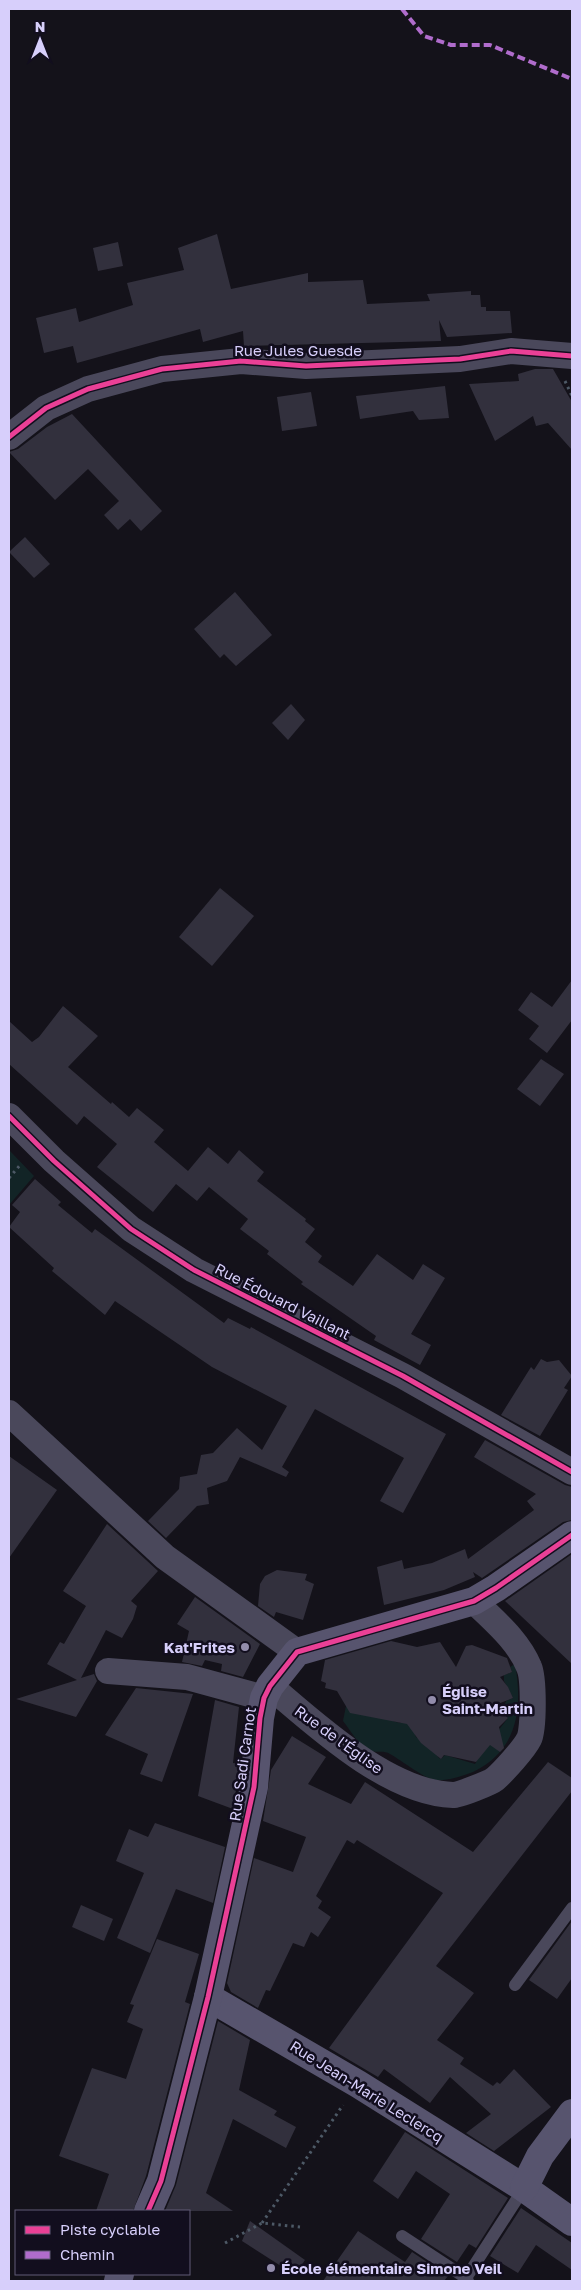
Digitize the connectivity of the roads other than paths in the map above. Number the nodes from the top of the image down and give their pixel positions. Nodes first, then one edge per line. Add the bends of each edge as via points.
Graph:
1 (572, 356) edge
2 (9, 437) edge
3 (9, 1116) edge
4 (9, 1414) edge
5 (572, 1472) edge
6 (572, 1535) edge
7 (474, 1601) junction
8 (297, 1652) junction
9 (108, 1671) dead end
10 (267, 1692) junction
11 (572, 1908) edge
12 (515, 1985) dead end
13 (208, 1997) junction
14 (572, 2113) edge
15 (524, 2188) junction
16 (148, 2210) edge
17 (572, 2222) edge
18 (402, 2236) dead end
19 (123, 2275) edge
20 (467, 2280) edge
21 (134, 2281) edge

1 - 2 street, Rue Jules Guesde via 511,351 460,359 306,366 241,361 162,369 88,389 46,408
3 - 5 street, Rue Édouard Vaillant via 131,1229 194,1270 403,1376
4 - 8 street via 165,1557
6 - 7 street
7 - 8 street
7 - 10 street, Rue de l'Église via 517,1644 530,1668 533,1691 530,1738 494,1780 454,1796 420,1790 378,1770
8 - 10 street
9 - 10 street, Rue Sadi Carnot via 187,1678
10 - 13 street, Rue Sadi Carnot via 254,1787
11 - 12 lane
13 - 15 street, Rue Jean-Marie Leclercq via 358,2084
13 - 16 street, Rue Sadi Carnot via 161,2181
14 - 15 street via 540,2156
15 - 17 street, Rue Jean-Marie Leclercq
15 - 20 lane
18 - 20 lane
19 - 21 lane

